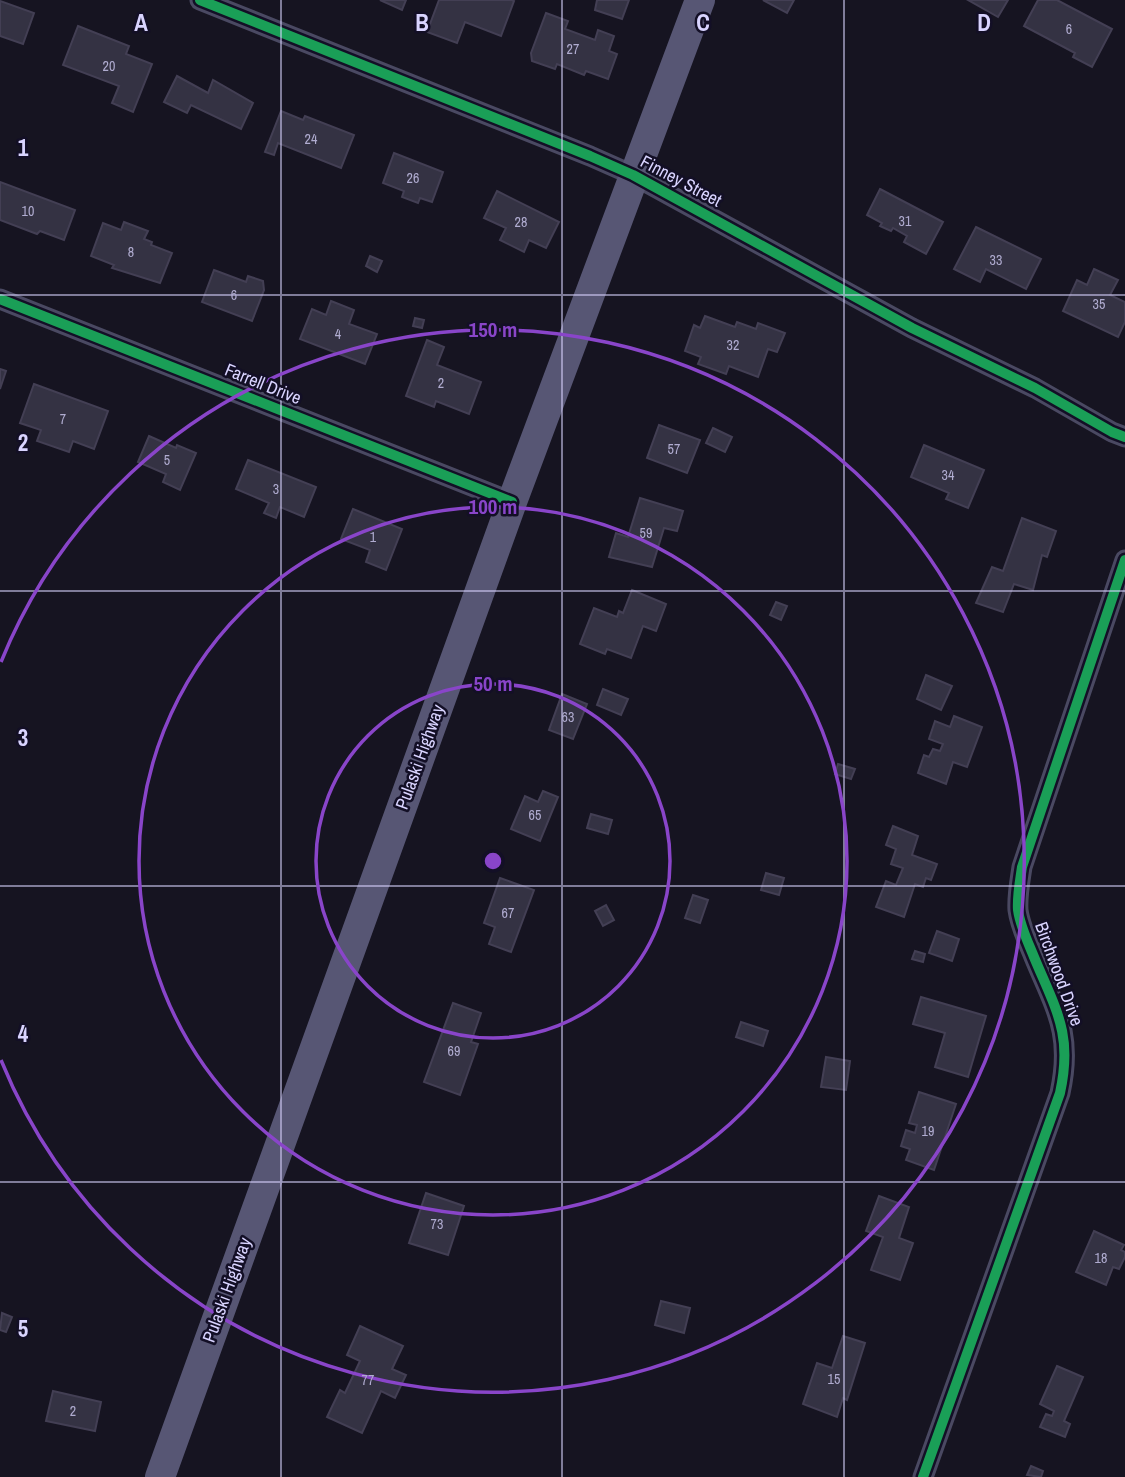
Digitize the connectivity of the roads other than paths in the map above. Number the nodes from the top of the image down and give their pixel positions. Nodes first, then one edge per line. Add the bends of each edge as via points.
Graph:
1 (200, 0) edge
2 (700, 0) edge
3 (633, 175) junction
4 (0, 299) edge
5 (1125, 437) edge
6 (512, 502) junction
7 (1125, 560) edge
8 (160, 1477) edge
9 (922, 1477) edge

1 - 3 street, Finney Street
2 - 3 main road, Pulaski Highway
3 - 5 street, Finney Street via 912,328
3 - 6 main road, Pulaski Highway
4 - 6 street, Farrell Drive
6 - 8 main road, Pulaski Highway
7 - 9 street, Birchwood Drive via 1019,887 1018,911 1024,932 1062,1024 1066,1047 1060,1093

